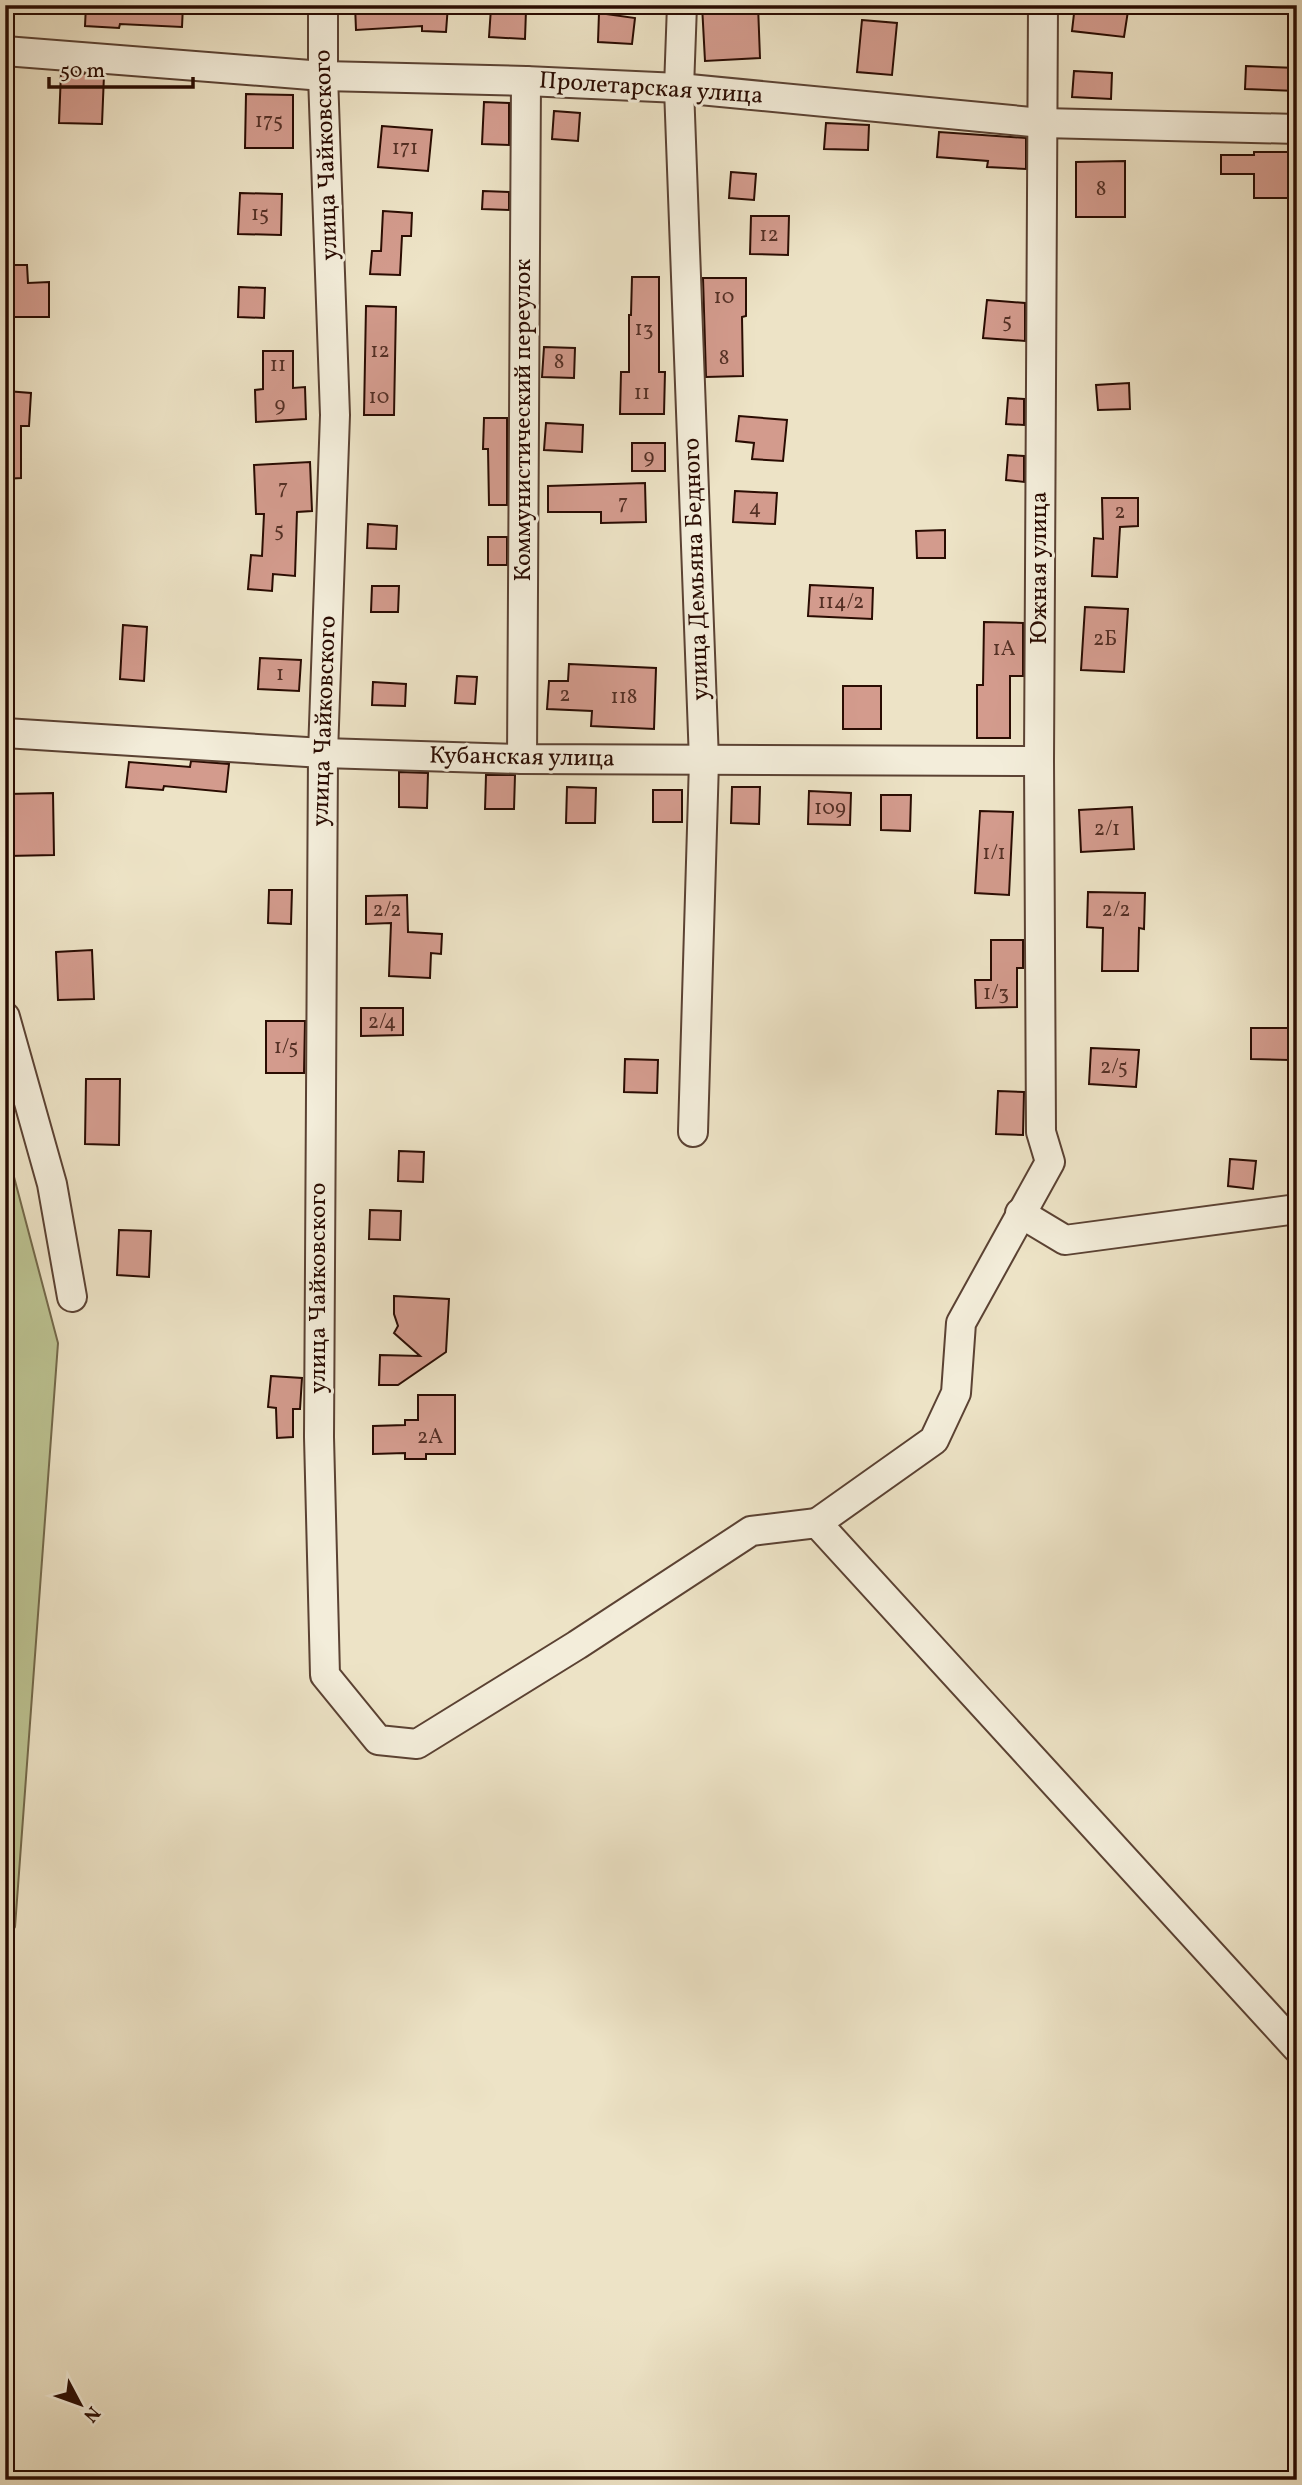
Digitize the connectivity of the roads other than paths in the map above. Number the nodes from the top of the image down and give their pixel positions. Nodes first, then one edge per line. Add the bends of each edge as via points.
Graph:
1 (323, 5) edge
2 (682, 5) edge
3 (1043, 5) edge
4 (5, 51) edge
5 (323, 76) junction
6 (526, 81) junction
7 (679, 88) junction
8 (1042, 123) junction
9 (1297, 129) edge
10 (5, 733) edge
11 (323, 753) junction
12 (522, 759) junction
13 (704, 761) junction
14 (1039, 761) junction
15 (5, 1017) edge
16 (692, 1132) dead end
17 (1297, 1209) edge
18 (1020, 1213) junction
19 (72, 1297) dead end
20 (817, 1523) junction
21 (1297, 2048) edge

1 - 5 street, улица Чайковского
2 - 7 street, улица Демьяна Бедного
3 - 8 street, Южная улица
4 - 5 street, Пролетарская улица
5 - 6 street, Пролетарская улица
5 - 11 street, улица Чайковского via 335,415
6 - 7 street, Пролетарская улица
6 - 12 street, Коммунистический переулок
7 - 8 street, Пролетарская улица
7 - 13 street, улица Демьяна Бедного
8 - 9 street, Пролетарская улица
8 - 14 street, Южная улица
10 - 11 street, Кубанская улица
11 - 12 street, Кубанская улица
11 - 20 street, улица Чайковского via 318,1437 325,1675 379,1740 417,1744 751,1531
12 - 13 street, Кубанская улица
13 - 14 street, Кубанская улица
13 - 16 street, улица Демьяна Бедного
14 - 18 street, Южная улица via 1041,1132 1050,1162
15 - 19 street via 52,1184
17 - 18 street via 1065,1240
18 - 20 street, Южная улица via 961,1323 956,1393 934,1440
20 - 21 street

